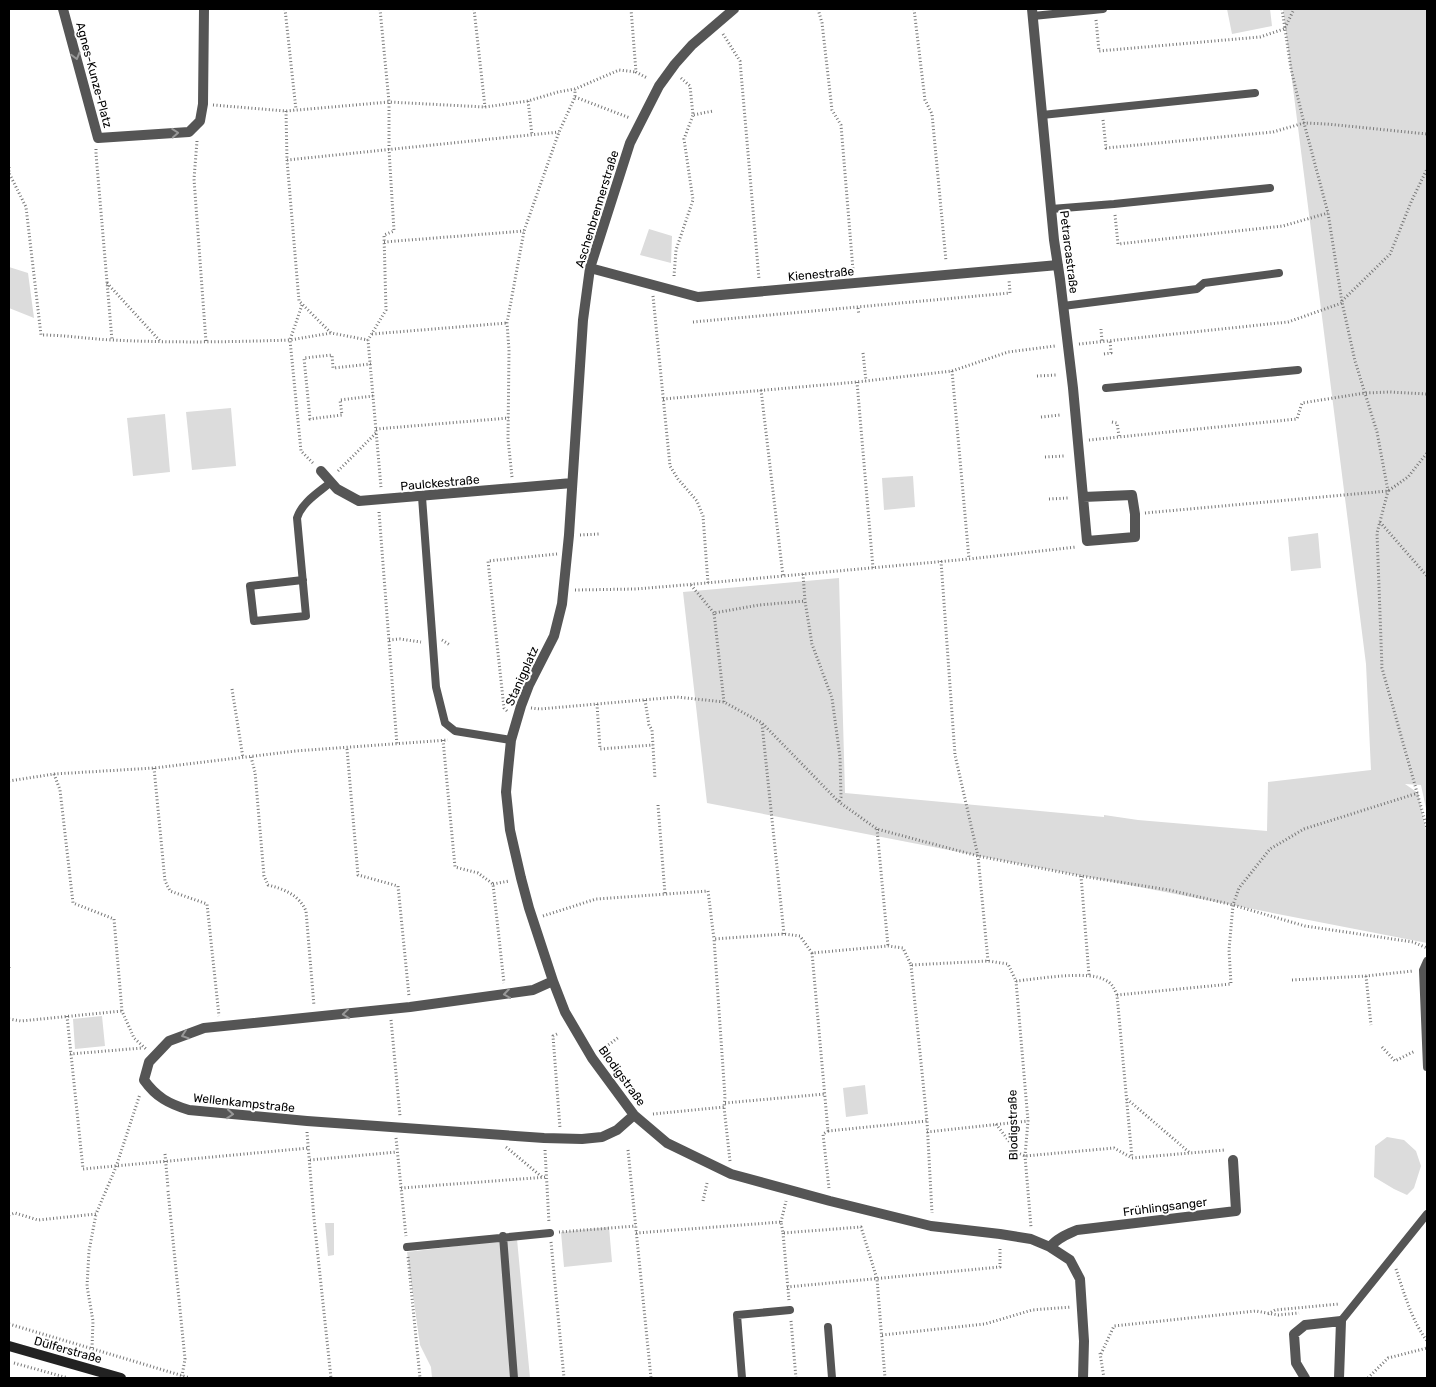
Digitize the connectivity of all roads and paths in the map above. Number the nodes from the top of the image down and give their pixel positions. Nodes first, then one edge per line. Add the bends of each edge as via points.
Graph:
1 (63, 9) edge
2 (204, 9) edge
3 (285, 9) edge
4 (380, 9) edge
5 (474, 9) edge
6 (631, 9) edge
7 (733, 9) edge
8 (818, 9) edge
9 (914, 9) edge
10 (1099, 9) edge
11 (1282, 9) edge
12 (1294, 9) edge
13 (1033, 12) edge
14 (1284, 29) junction
15 (723, 34) dead end
16 (636, 72) junction
17 (679, 77) dead end
18 (647, 78) dead end
19 (575, 90) junction
20 (1256, 93) dead end
21 (575, 97) junction
22 (528, 100) junction
23 (389, 102) junction
24 (202, 104) junction
25 (485, 107) junction
26 (1102, 109) junction
27 (296, 110) junction
28 (286, 111) junction
29 (713, 111) dead end
30 (693, 115) junction
31 (1042, 115) junction
32 (641, 122) junction
33 (1304, 124) junction
34 (189, 132) junction
35 (559, 132) junction
36 (1427, 134) edge
37 (532, 135) junction
38 (98, 138) junction
39 (389, 150) junction
40 (287, 160) junction
41 (9, 167) edge
42 (1427, 169) edge
43 (1270, 188) dead end
44 (1114, 204) junction
45 (1051, 209) junction
46 (1328, 213) junction
47 (524, 231) junction
48 (384, 242) junction
49 (946, 261) dead end
50 (1058, 265) junction
51 (590, 268) junction
52 (1009, 269) junction
53 (853, 270) dead end
54 (1279, 273) dead end
55 (674, 276) dead end
56 (759, 279) dead end
57 (107, 283) junction
58 (652, 285) junction
59 (1342, 302) junction
60 (302, 305) junction
61 (1064, 306) junction
62 (858, 308) junction
63 (859, 315) dead end
64 (693, 322) dead end
65 (507, 323) junction
66 (1101, 329) dead end
67 (331, 333) junction
68 (372, 334) junction
69 (112, 340) junction
70 (290, 340) junction
71 (368, 340) junction
72 (1110, 340) junction
73 (160, 341) junction
74 (1102, 341) junction
75 (206, 342) junction
76 (1068, 345) junction
77 (862, 354) dead end
78 (1104, 354) dead end
79 (371, 364) junction
80 (1298, 370) dead end
81 (952, 371) junction
82 (1056, 375) dead end
83 (1037, 376) dead end
84 (866, 381) junction
85 (857, 382) junction
86 (1106, 388) dead end
87 (761, 390) junction
88 (1365, 393) junction
89 (1427, 394) edge
90 (373, 396) junction
91 (663, 399) junction
92 (1060, 415) dead end
93 (1041, 416) dead end
94 (509, 418) junction
95 (1112, 422) dead end
96 (376, 431) junction
97 (1119, 437) junction
98 (1078, 441) junction
99 (1427, 452) edge
100 (1064, 456) dead end
101 (1045, 457) dead end
102 (321, 471) joint
103 (330, 481) junction
104 (572, 483) junction
105 (513, 488) junction
106 (1388, 491) junction
107 (422, 497) junction
108 (1068, 498) dead end
109 (1083, 498) junction
110 (1049, 499) dead end
111 (380, 501) junction
112 (1135, 514) junction
113 (1380, 522) junction
114 (599, 534) dead end
115 (579, 535) dead end
116 (1087, 541) junction
117 (567, 553) junction
118 (969, 559) junction
119 (941, 561) junction
120 (873, 568) junction
121 (803, 574) junction
122 (783, 576) junction
123 (1427, 576) edge
124 (303, 580) junction
125 (708, 583) junction
126 (691, 584) junction
127 (564, 590) junction
128 (805, 601) junction
129 (714, 612) junction
130 (232, 689) dead end
131 (645, 700) junction
132 (724, 702) junction
133 (597, 704) junction
134 (521, 706) junction
135 (517, 720) junction
136 (762, 723) junction
137 (443, 740) junction
138 (453, 740) dead end
139 (511, 740) junction
140 (397, 745) junction
141 (653, 745) junction
142 (347, 749) junction
143 (251, 756) junction
144 (242, 758) junction
145 (154, 768) junction
146 (54, 774) junction
147 (655, 779) dead end
148 (9, 781) edge
149 (1418, 793) junction
150 (838, 802) junction
151 (658, 805) dead end
152 (1427, 828) edge
153 (877, 829) junction
154 (978, 856) junction
155 (1082, 876) junction
156 (521, 878) joint
157 (665, 894) junction
158 (1233, 905) junction
159 (533, 919) junction
160 (784, 934) junction
161 (715, 939) junction
162 (888, 946) junction
163 (1427, 948) edge
164 (812, 953) junction
165 (988, 961) junction
166 (1427, 961) edge
167 (911, 965) junction
168 (1423, 970) junction
169 (1089, 975) junction
170 (1366, 976) junction
171 (1292, 980) dead end
172 (553, 981) junction
173 (1016, 981) junction
174 (505, 994) junction
175 (1117, 995) junction
176 (410, 1007) junction
177 (390, 1010) junction
178 (122, 1011) junction
179 (67, 1016) junction
180 (315, 1017) junction
181 (9, 1019) edge
182 (1372, 1024) dead end
183 (221, 1027) junction
184 (557, 1034) dead end
185 (619, 1037) dead end
186 (143, 1048) junction
187 (1382, 1048) dead end
188 (1425, 1050) junction
189 (70, 1054) junction
190 (156, 1055) junction
191 (592, 1058) junction
192 (1427, 1067) edge
193 (144, 1080) junction
194 (825, 1094) junction
195 (1127, 1098) junction
196 (724, 1105) junction
197 (634, 1115) junction
198 (307, 1121) junction
199 (927, 1121) junction
200 (1028, 1121) junction
201 (996, 1124) junction
202 (401, 1128) junction
203 (828, 1130) junction
204 (926, 1132) junction
205 (490, 1134) junction
206 (544, 1138) junction
207 (561, 1138) junction
208 (309, 1148) junction
209 (628, 1150) dead end
210 (1227, 1150) dead end
211 (397, 1152) dead end
212 (165, 1154) dead end
213 (1190, 1154) junction
214 (1024, 1156) junction
215 (1132, 1158) junction
216 (310, 1160) junction
217 (1233, 1160) dead end
218 (165, 1162) junction
219 (116, 1167) junction
220 (731, 1174) junction
221 (547, 1177) junction
222 (542, 1178) junction
223 (707, 1183) dead end
224 (401, 1188) dead end
225 (789, 1190) junction
226 (703, 1201) dead end
227 (830, 1201) junction
228 (96, 1214) junction
229 (1427, 1214) edge
230 (9, 1215) edge
231 (781, 1222) junction
232 (636, 1226) junction
233 (931, 1226) junction
234 (550, 1233) junction
235 (636, 1233) junction
236 (1000, 1234) junction
237 (503, 1236) junction
238 (1031, 1239) junction
239 (407, 1247) dead end
240 (1050, 1247) junction
241 (1393, 1257) junction
242 (877, 1279) junction
243 (787, 1287) dead end
244 (1082, 1305) junction
245 (1340, 1309) dead end
246 (790, 1310) dead end
247 (1301, 1313) dead end
248 (1268, 1314) junction
249 (1342, 1321) junction
250 (9, 1324) edge
251 (828, 1326) dead end
252 (882, 1335) junction
253 (1427, 1341) edge
254 (9, 1346) edge
255 (92, 1348) junction
256 (1427, 1348) edge
257 (1101, 1354) dead end
258 (9, 1361) edge
259 (182, 1376) junction
260 (68, 1378) edge
261 (121, 1378) edge
262 (190, 1378) edge
263 (331, 1378) edge
264 (514, 1378) edge
265 (564, 1378) edge
266 (651, 1378) edge
267 (742, 1378) edge
268 (832, 1378) edge
269 (885, 1378) edge
270 (1083, 1378) edge
271 (1305, 1378) edge
272 (1339, 1378) edge
273 (1368, 1378) edge

1 -> 38 street, Agnes-Kunze-Platz
2 - 24 street
3 - 27 path
4 - 23 path
5 - 25 path
6 - 16 path
7 - 32 street, Aschenbrennerstraße via 675,64 659,86
8 - 53 path via 832,110 841,125
9 - 49 path via 925,100 932,114
10 - 13 lane
10 - 14 path via 1099,51 1260,38
11 - 14 path
12 - 14 path
13 - 31 street, Petrarcastraße
14 - 33 path
15 - 56 path via 740,61
16 - 18 path
16 - 19 path via 619,70
17 - 30 path via 690,86
19 - 21 path
19 - 22 path
20 - 26 lane
21 - 32 path
21 - 35 path
22 - 25 path
22 - 37 path
23 - 25 path
23 - 27 path
23 - 39 path
24 - 28 path
24 - 34 street via 200,121
26 - 31 lane
26 - 33 path via 1106,148 1272,132
27 - 28 path
28 - 40 path
29 - 30 path
30 - 55 path via 684,139 693,200 676,250
31 - 45 street, Petrarcastraße
32 - 51 street, Aschenbrennerstraße via 630,143
33 - 36 path
33 - 46 path
38 -> 34 street, Agnes-Kunze-Platz
34 - 75 path via 198,142 194,179
35 - 37 path
35 - 47 path
37 - 39 path
38 - 57 path via 96,154
39 - 40 path
39 - 48 path via 394,230 384,235
40 - 60 path via 299,301
41 - 69 path via 26,207 40,335
42 - 59 path via 1390,254
43 - 44 lane
44 - 45 lane
44 - 46 path via 1118,244 1283,226
45 - 50 street, Petrarcastraße
46 - 59 path
47 - 48 path
47 - 65 path
48 - 68 path via 386,310
50 - 52 street, Kienestraße
50 - 61 street, Petrarcastraße
51 - 58 street, Kienestraße
51 - 104 street, Aschenbrennerstraße via 583,320
52 - 58 street, Kienestraße via 698,297
52 - 62 path via 1010,293
54 - 61 lane via 1204,282 1197,289
57 - 69 path
57 - 73 path
58 - 91 path
59 - 72 path via 1288,322
59 - 88 path
60 - 67 path
60 - 70 path
61 - 76 street, Petrarcastraße
62 - 63 path
62 - 64 path
65 - 68 path
65 - 94 path
66 - 74 path
67 - 70 path
67 - 71 path
68 - 71 path
69 - 73 path
70 - 75 path
70 - 102 path via 301,450
71 - 79 path
72 - 74 path
72 - 78 path via 1111,354
73 - 75 path
74 - 76 path
76 - 81 path via 1008,352
76 - 98 street, Petrarcastraße
77 - 84 path
79 - 90 path
79 - 90 path via 333,368 332,355 304,358 310,419 342,415 340,400
80 - 86 lane
81 - 84 path
81 - 118 path
82 - 83 path
84 - 85 path
85 - 87 path
85 - 120 path
87 - 91 path
87 - 122 path
88 - 89 path
88 - 97 path via 1302,403 1297,419
88 - 106 path via 1378,432
90 - 96 path
91 - 125 path via 670,466 697,501 703,516
92 - 93 path
94 - 96 path
94 - 105 path
95 - 97 path via 1117,423
96 - 103 path
96 - 111 path
97 - 98 path
98 - 109 street, Petrarcastraße
99 - 106 path via 1408,478
100 - 101 path
102 - 103 street, Paulckestraße
103 - 111 street, Paulckestraße via 359,502
103 - 124 lane via 308,501 297,518
104 - 105 street, Paulckestraße
104 - 117 street, Stanigplatz
105 - 107 street, Paulckestraße
106 - 112 path
106 - 113 path
107 - 111 street, Paulckestraße
107 - 139 lane via 436,687 445,723 455,731
108 - 110 path
109 - 112 street via 1132,495
109 - 116 street, Petrarcastraße
111 - 140 path
112 - 116 street via 1135,537
113 - 123 path
113 - 149 path via 1382,668
114 - 115 path
116 - 118 path via 1075,548
117 - 127 street, Stanigplatz
117 - 135 path via 488,561 504,708
118 - 119 path
119 - 120 path
119 - 154 path via 955,755
120 - 121 path
121 - 122 path
121 - 128 path
122 - 125 path
124 - 124 lane via 306,616 254,621 250,586
125 - 126 path
126 - 127 path
126 - 129 path
127 - 134 street, Stanigplatz via 554,636
128 - 129 path
128 - 150 path via 812,644 832,698 840,756 841,797
129 - 132 path
130 - 144 path
131 - 132 path via 677,697
131 - 133 path
131 - 141 path
132 - 136 path
133 - 134 path via 540,709
133 - 141 path via 600,749
134 - 135 street, Stanigplatz
135 - 139 street, Stanigplatz
136 - 150 path
136 - 160 path
137 - 138 path
137 - 140 path
137 - 174 path via 455,867 478,873 493,884
139 - 156 street, Stanigplatz via 507,805
140 - 142 path
141 - 147 path
142 - 143 path
142 - 176 path via 358,875 398,886
143 - 144 path
143 - 180 path via 264,876 268,885 284,889 302,901 306,911
144 - 145 path
145 - 146 path
145 - 183 path via 165,881 170,891 207,904
146 - 148 path
146 - 178 path via 60,790 73,904 114,919
149 - 152 path
149 - 158 path via 1304,828 1270,849 1239,888
150 - 153 path
151 - 157 path
153 - 154 path
153 - 162 path
154 - 155 path
154 - 165 path
155 - 158 path
155 - 169 path
156 - 159 street, Blodigstraße
157 - 159 path via 596,900
157 - 161 path via 708,891
158 - 163 path via 1305,926 1413,942
158 - 175 path via 1229,950 1231,984
159 - 172 street, Blodigstraße
160 - 161 path
160 - 164 path via 800,936
161 - 196 path
162 - 164 path
162 - 167 path via 903,948
164 - 194 path
165 - 167 path
165 - 173 path via 1008,964
166 - 168 lane
167 - 199 path
168 - 170 path
168 - 188 lane
169 - 173 path
169 - 175 path via 1104,979
170 - 171 path
170 - 182 path
172 -> 174 street via 533,990
172 - 191 street, Blodigstraße via 565,1012
173 - 200 path, Blodigstraße
174 - 176 street
175 - 195 path
176 - 177 street
177 -> 180 street
177 - 202 path
178 - 179 path
178 - 186 path via 134,1038
179 - 181 path via 22,1021
179 - 189 path
180 - 183 street
183 -> 190 street via 204,1028 169,1041
184 - 207 path via 553,1036
185 - 191 path
186 - 189 path
186 - 190 path
187 - 188 path via 1395,1061 1420,1049
188 - 192 lane
189 - 219 path via 83,1169
190 - 193 street via 149,1062
191 - 197 street, Blodigstraße
193 -> 198 street, Wellenkampstraße via 162,1100 189,1110
193 - 219 path
194 - 196 path
194 - 203 path
195 - 213 path
195 - 215 path
196 - 197 path
196 - 220 path
197 - 207 street, Wellenkampstraße via 617,1130 602,1137
197 - 220 street, Blodigstraße via 667,1144
198 - 202 street, Wellenkampstraße
198 - 208 path
199 - 203 path
199 - 204 path
200 - 201 path
200 - 214 path, Blodigstraße
201 - 204 path
201 - 214 path via 1018,1153
202 - 205 street, Wellenkampstraße
203 - 227 path via 823,1134
204 - 233 path via 932,1197
205 - 206 street, Wellenkampstraße
205 - 222 path
206 - 207 street, Wellenkampstraße
206 - 221 path
208 - 216 path
208 - 218 path
209 - 232 path
210 - 213 path
211 - 216 path
212 - 218 path
213 - 215 path
214 - 215 path via 1114,1148
214 - 238 path, Blodigstraße
216 - 263 path
217 - 240 street, Frühlingsanger via 1236,1211 1077,1230 1064,1235
218 - 219 path
218 - 259 path via 185,1359
219 - 228 path
220 - 225 street, Blodigstraße
221 - 222 path
221 - 234 path
222 - 224 path
223 - 226 path
225 - 227 street, Blodigstraße
225 - 231 path
227 - 233 street, Blodigstraße
228 - 230 path via 38,1220 15,1213
228 - 255 path via 87,1286 93,1321
229 - 241 lane
231 - 235 path
231 - 242 path via 783,1233 861,1227
232 - 234 path
232 - 235 path
233 - 236 street, Blodigstraße
234 - 237 lane
234 - 265 path
235 - 266 path
236 - 238 street, Blodigstraße
236 - 242 path via 1000,1268
237 - 239 lane
237 - 264 lane
238 - 240 street, Blodigstraße
240 - 244 street, Blodigstraße via 1070,1260 1080,1278
241 - 249 lane
241 - 253 path via 1403,1291
242 - 243 path
242 - 252 path
244 - 252 path via 1032,1310 985,1324
244 - 270 street, Blodigstraße
245 - 248 path via 1339,1303 1275,1310
246 - 267 lane via 737,1315
247 - 248 path
248 - 257 path via 1256,1312 1114,1326
249 - 271 street via 1305,1326 1294,1334 1296,1363
249 - 272 street
250 - 255 path
251 - 268 lane
252 - 269 path
254 - 261 main road, Dülferstraße
255 - 259 path
256 - 273 path via 1388,1358
258 - 260 path
259 - 262 path

